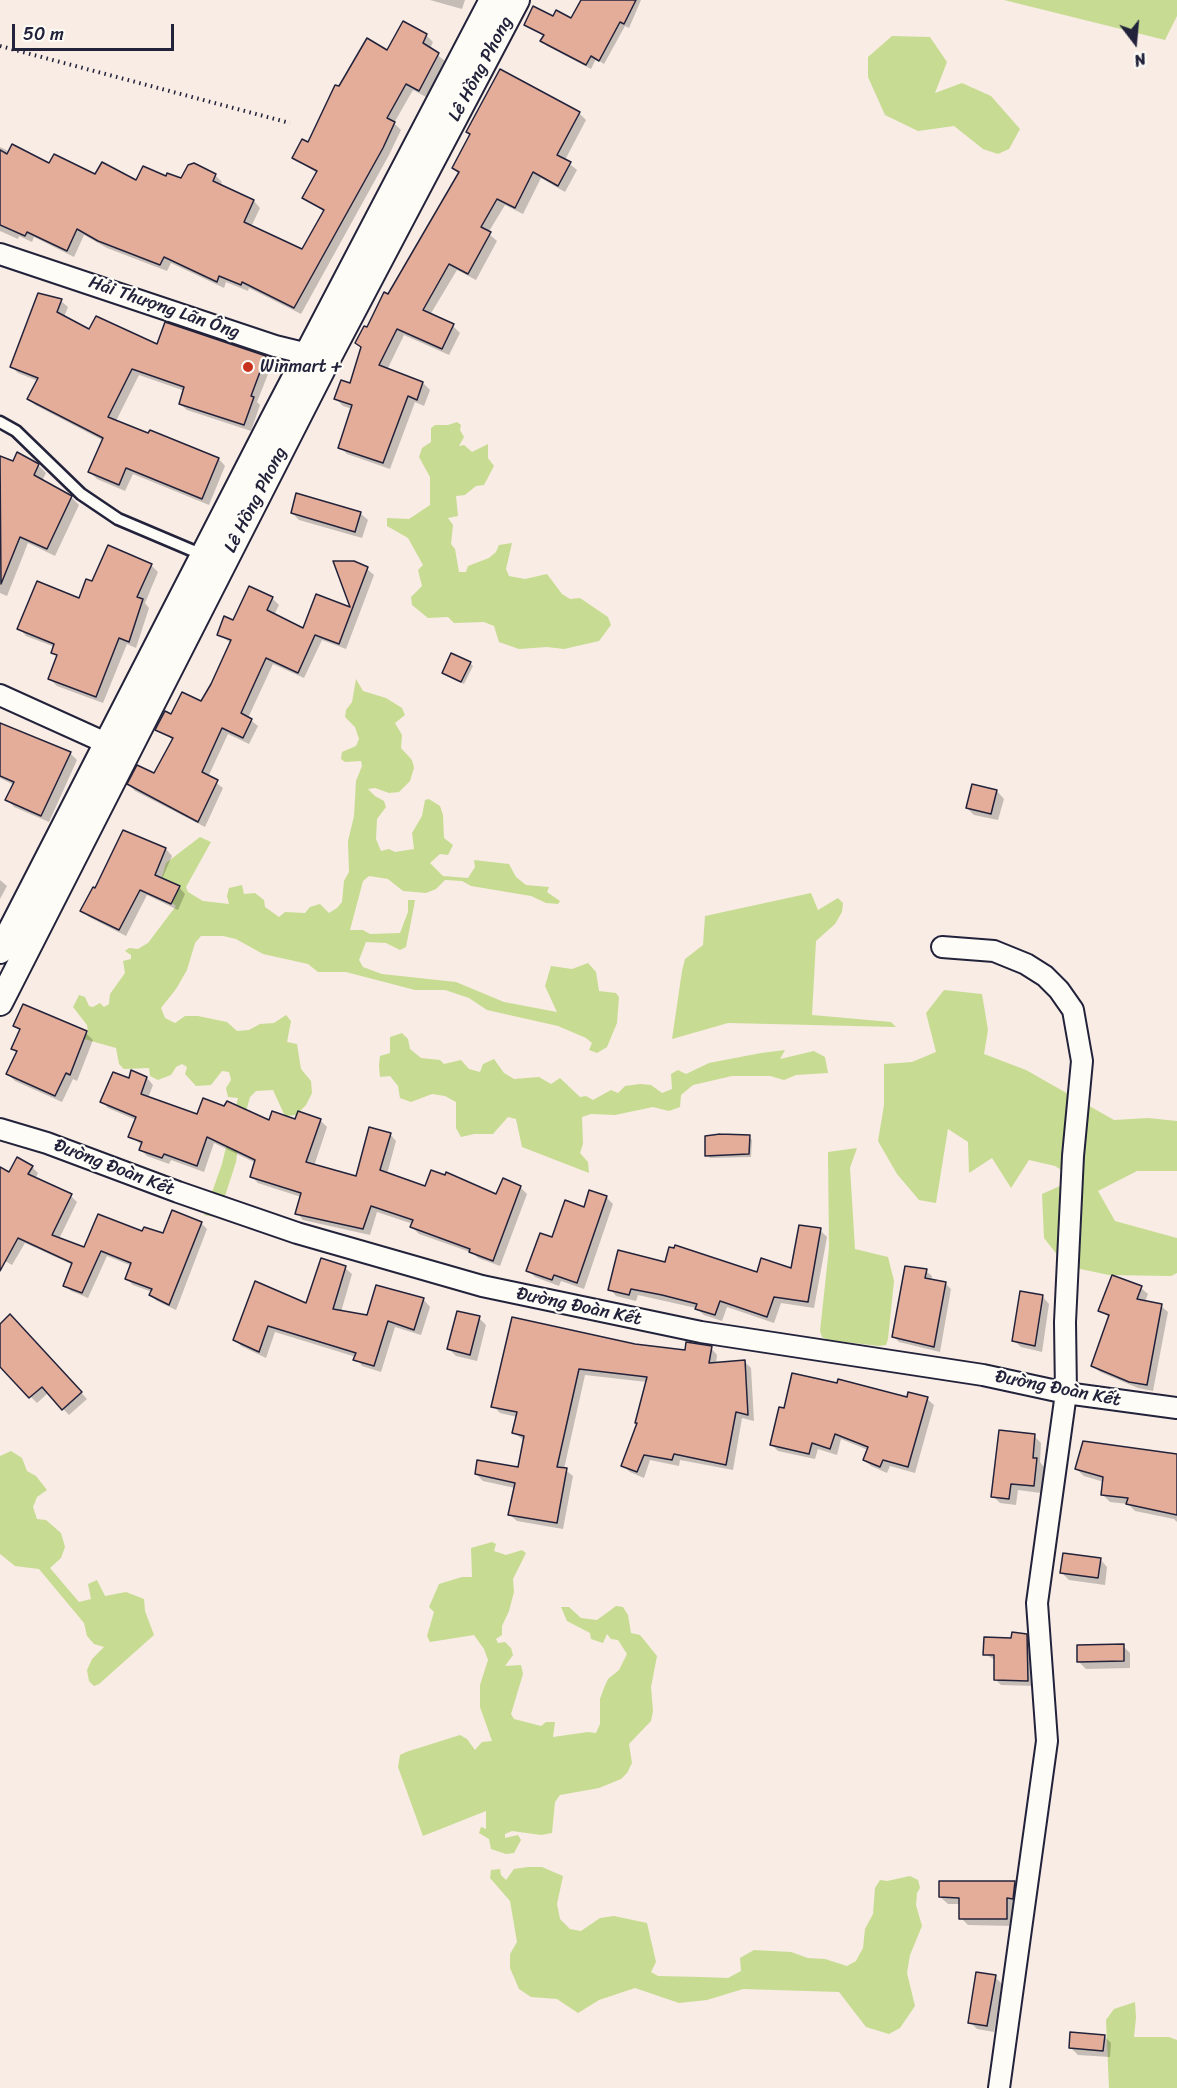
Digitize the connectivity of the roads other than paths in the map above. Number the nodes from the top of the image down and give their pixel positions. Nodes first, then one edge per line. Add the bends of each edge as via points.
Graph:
1 (492, 0) edge
2 (517, 0) edge
3 (0, 254) edge
4 (317, 357) junction
5 (0, 422) edge
6 (203, 555) junction
7 (0, 695) edge
8 (106, 743) junction
9 (942, 947) dead end
10 (0, 951) edge
11 (0, 1003) edge
12 (0, 1129) edge
13 (1066, 1393) junction
14 (1177, 1408) edge
15 (999, 2088) edge

1 - 4 street, Lê Hồng Phong
2 - 4 street, Lê Hồng Phong
3 - 4 street, Hải Thượng Lãn Ông
4 - 6 street, Lê Hồng Phong
4 - 11 street, Lê Hồng Phong
5 - 6 lane via 16,431 81,494 118,519
6 - 8 street, Lê Hồng Phong
7 - 8 street
8 - 10 street, Lê Hồng Phong
9 - 13 street via 994,951 1026,964 1055,985 1076,1017 1082,1061 1073,1156 1065,1322
12 - 13 street, Đường Đoàn Kết via 297,1233 482,1286 701,1332 983,1375
13 - 14 street, Đường Đoàn Kết
13 - 15 street via 1037,1603 1047,1741

